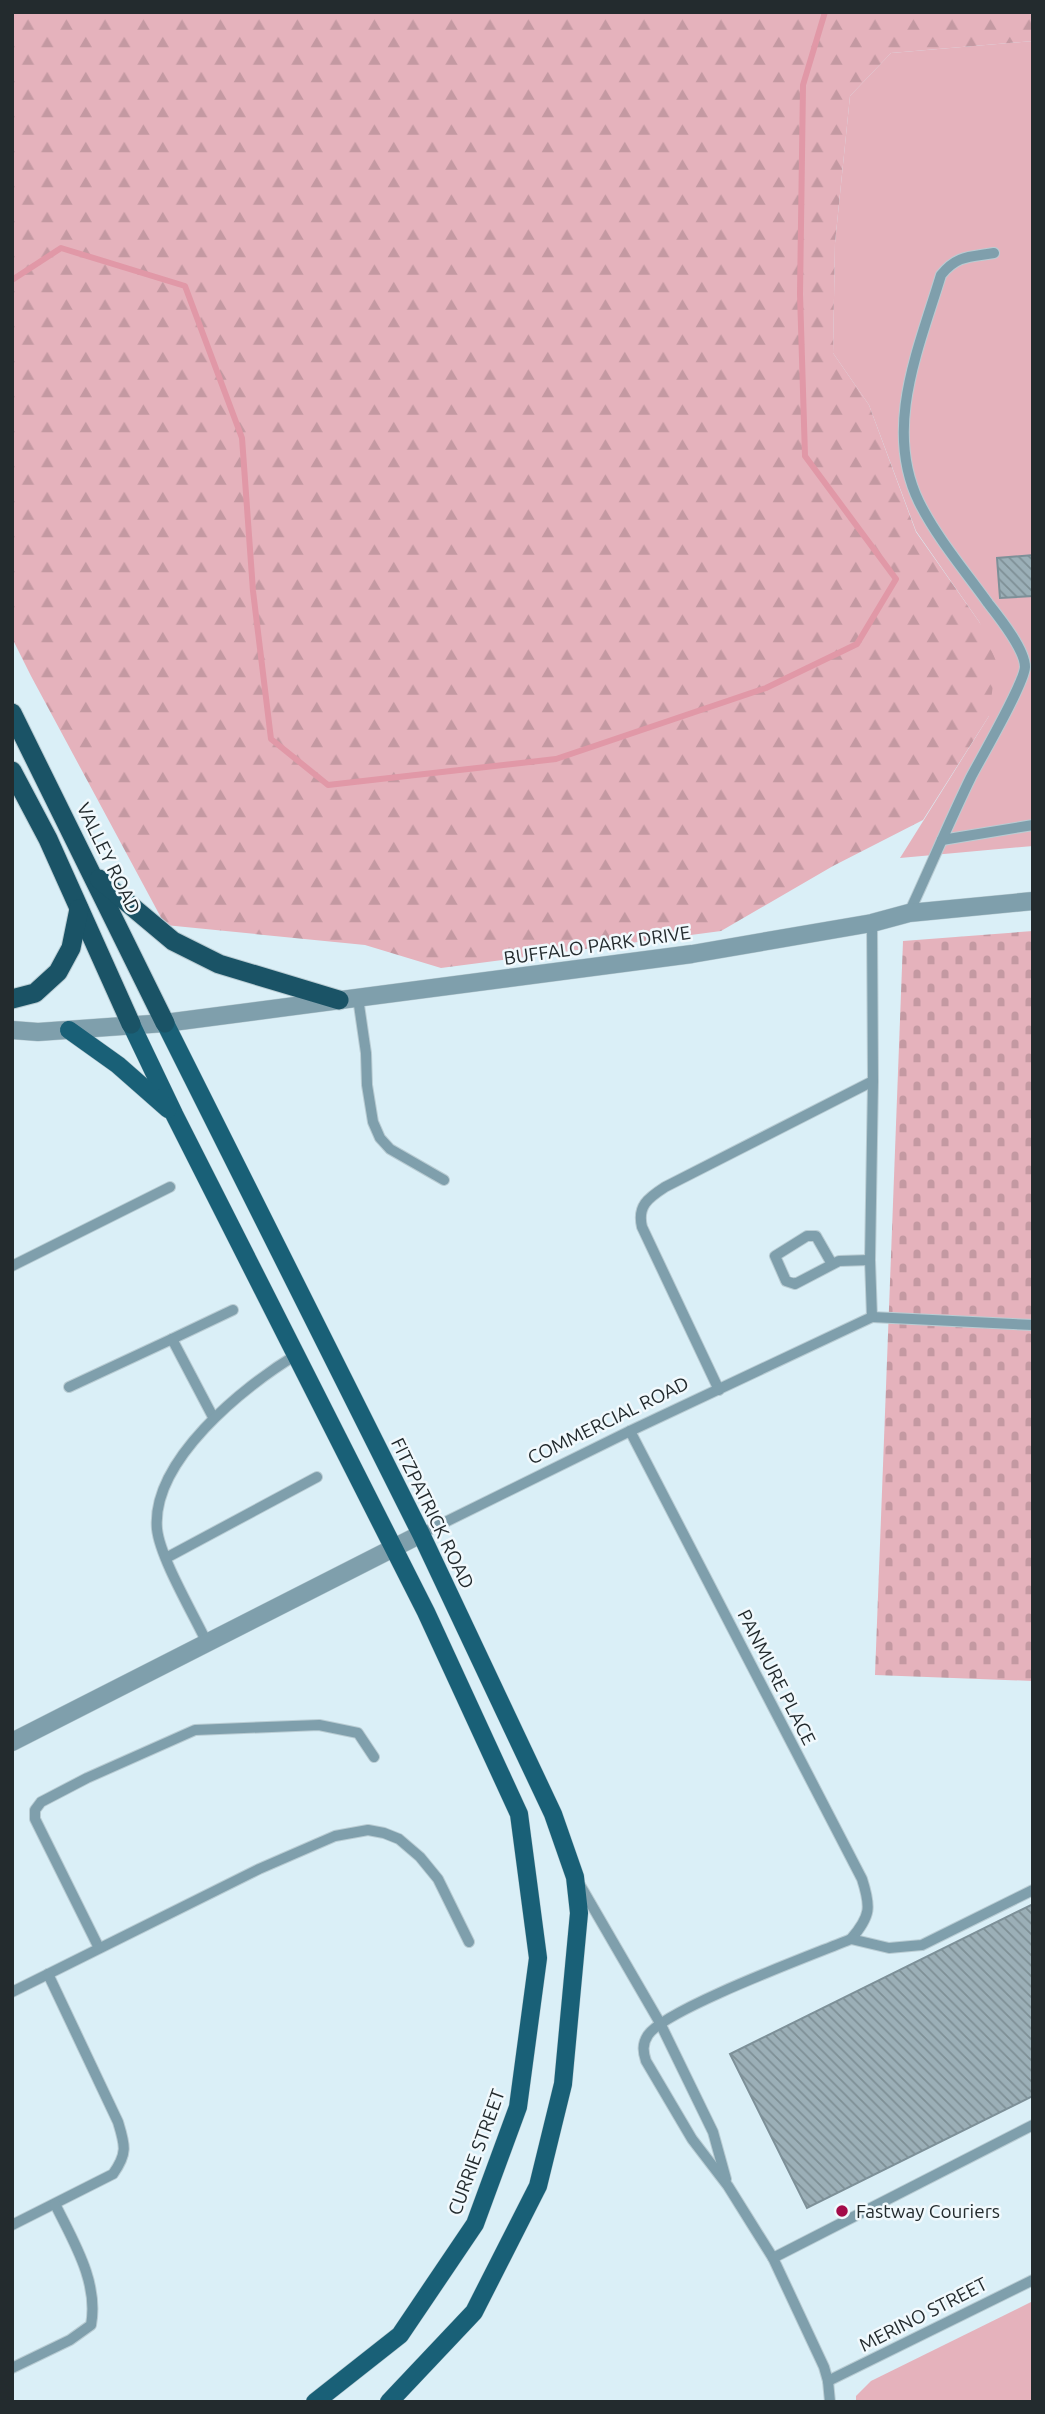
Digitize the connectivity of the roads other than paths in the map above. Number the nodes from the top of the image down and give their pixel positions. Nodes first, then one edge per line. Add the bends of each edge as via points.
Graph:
1 (994, 253) dead end
2 (1027, 656) edge
3 (12, 713) edge
4 (12, 771) edge
5 (1033, 825) edge
6 (942, 840) junction
7 (90, 871) junction
8 (1033, 901) edge
9 (79, 909) junction
10 (909, 913) junction
11 (872, 923) junction
12 (12, 999) edge
13 (348, 999) junction
14 (165, 1023) junction
15 (131, 1024) junction
16 (12, 1030) edge
17 (69, 1030) junction
18 (873, 1081) junction
19 (174, 1114) junction
20 (444, 1180) dead end
21 (170, 1187) dead end
22 (870, 1261) junction
23 (832, 1264) junction
24 (12, 1266) edge
25 (233, 1311) dead end
26 (872, 1317) junction
27 (1033, 1325) edge
28 (172, 1339) junction
29 (296, 1355) junction
30 (69, 1387) dead end
31 (719, 1390) junction
32 (213, 1417) junction
33 (630, 1431) junction
34 (317, 1477) dead end
35 (421, 1534) junction
36 (393, 1548) junction
37 (166, 1558) junction
38 (207, 1643) junction
39 (12, 1742) edge
40 (374, 1757) dead end
41 (575, 1877) junction
42 (1033, 1889) edge
43 (851, 1939) junction
44 (469, 1942) dead end
45 (99, 1948) junction
46 (48, 1974) junction
47 (12, 1992) edge
48 (660, 2023) junction
49 (1033, 2125) edge
50 (727, 2186) junction
51 (55, 2204) junction
52 (12, 2225) edge
53 (773, 2258) junction
54 (1033, 2280) edge
55 (12, 2368) edge
56 (828, 2381) junction
57 (315, 2402) edge
58 (389, 2402) edge
59 (830, 2402) edge

1 - 2 lane via 951,262 941,275 909,379 902,422 906,460 918,501
2 - 6 lane via 1022,677
3 - 7 highway, VALLEY ROAD
4 - 9 highway
5 - 6 lane
6 - 10 lane
7 - 13 highway via 173,940 219,964
7 - 14 highway, VALLEY ROAD
8 - 10 street, BUFFALO PARK DRIVE
9 - 12 highway via 71,948 58,972 35,993
9 - 15 highway
10 - 11 street, BUFFALO PARK DRIVE
11 - 13 street, BUFFALO PARK DRIVE via 692,954
11 - 18 lane
13 - 14 street, BUFFALO PARK DRIVE
13 - 20 lane via 366,1053 373,1122 380,1138 390,1149
14 - 15 street, BUFFALO PARK DRIVE
14 - 35 main road, FITZPATRICK ROAD
15 - 17 street, BUFFALO PARK DRIVE
15 - 19 main road
16 - 17 street, BUFFALO PARK DRIVE
17 - 19 main road
18 - 22 lane
18 - 31 lane via 665,1187 641,1208 642,1227
19 - 29 main road
21 - 24 lane
22 - 23 lane
22 - 26 lane
23 - 23 lane via 794,1284 786,1281 775,1256 811,1235 819,1239
25 - 28 lane
26 - 27 lane
26 - 31 lane, COMMERCIAL ROAD
28 - 30 lane
28 - 32 lane
29 - 32 lane via 265,1373
29 - 36 main road
31 - 33 lane, COMMERCIAL ROAD
32 - 37 lane via 170,1477 158,1509 157,1530
33 - 35 lane, COMMERCIAL ROAD
33 - 43 lane, PANMURE PLACE via 862,1879 869,1902 863,1925
34 - 37 lane
35 - 36 street, COMMERCIAL ROAD
35 - 41 main road, FITZPATRICK ROAD via 553,1814
36 - 38 street, COMMERCIAL ROAD
36 - 57 main road, CURRIE STREET via 519,1814 538,1958 518,2106 475,2224 400,2335
37 - 38 lane
38 - 39 street, COMMERCIAL ROAD
40 - 45 lane via 358,1733 319,1725 195,1730 41,1802 35,1819
41 - 48 lane, FITZPATRICK ROAD
41 - 58 main road via 579,1913 563,2084 538,2186 474,2312
42 - 43 lane via 922,1945 889,1948
43 - 48 lane
44 - 45 lane via 438,1879 420,1857 399,1839 368,1830 335,1836 259,1869
45 - 46 lane
46 - 47 lane
46 - 51 lane via 125,2146 123,2160 113,2174
48 - 50 lane, FITZPATRICK ROAD via 713,2132
48 - 50 lane, FITZPATRICK ROAD via 648,2035 643,2049 646,2061 692,2139
49 - 53 lane
50 - 53 lane, FITZPATRICK ROAD
51 - 52 lane
51 - 55 lane via 93,2291 91,2325
53 - 56 lane, FITZPATRICK ROAD
54 - 56 lane, MERINO STREET
56 - 59 lane, FITZPATRICK ROAD

